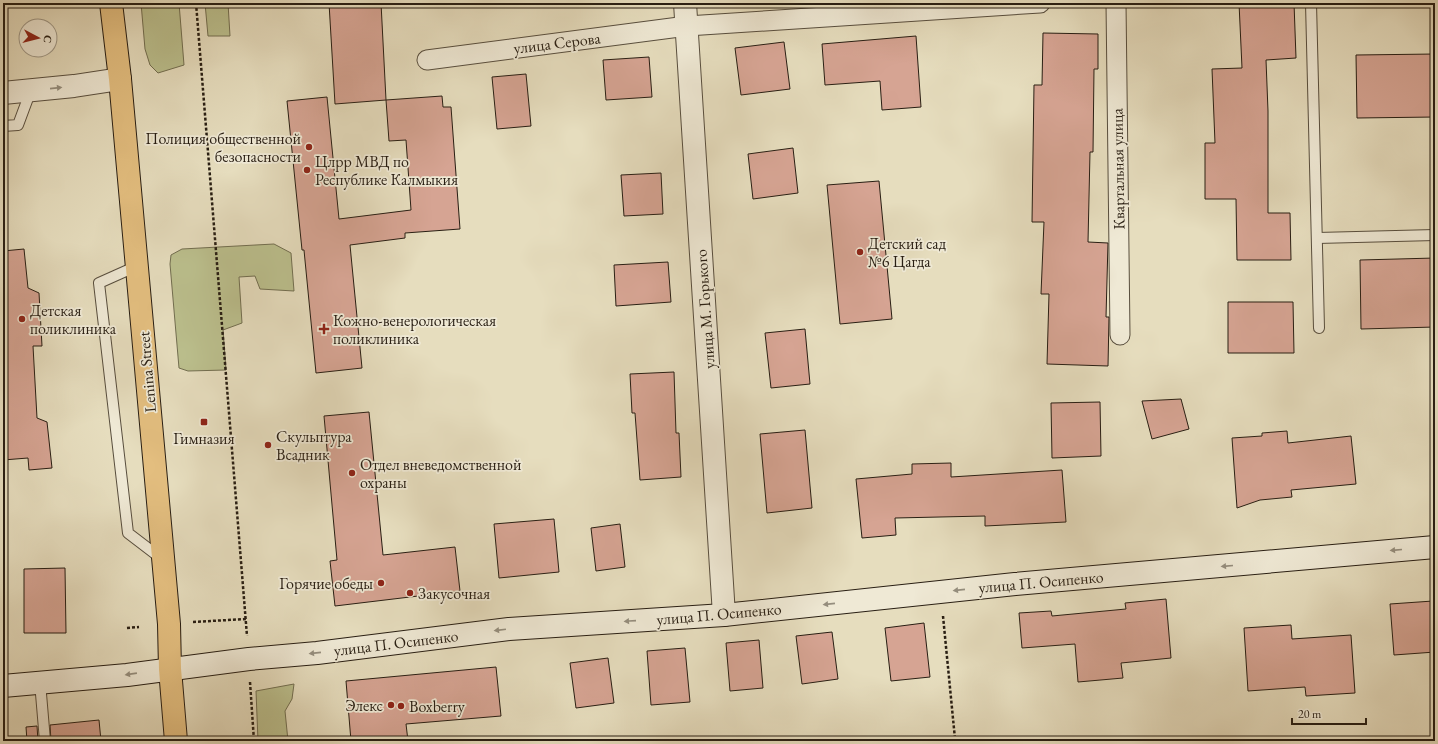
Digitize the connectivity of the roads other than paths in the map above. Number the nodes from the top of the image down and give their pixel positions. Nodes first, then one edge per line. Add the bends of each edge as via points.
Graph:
1 (111, 3) edge
2 (685, 3) edge
3 (1040, 3) edge
4 (1116, 3) edge
5 (1311, 3) edge
6 (686, 26) junction
7 (427, 60) dead end
8 (120, 79) junction
9 (31, 90) junction
10 (3, 93) edge
11 (3, 126) edge
12 (1435, 235) edge
13 (1316, 238) junction
14 (137, 266) junction
15 (1319, 328) dead end
16 (1120, 335) dead end
17 (1435, 547) edge
18 (164, 560) junction
19 (724, 615) junction
20 (170, 669) junction
21 (40, 682) junction
22 (3, 686) edge
23 (45, 741) edge
24 (176, 741) edge

1 - 8 main road, Lenina Street
2 - 6 main road, улица М. Горького
3 - 6 street
4 - 16 street, Квартальная улица
5 - 13 lane
6 - 7 street, улица Серова
6 - 19 main road, улица М. Горького
9 -> 8 main road
8 - 14 main road, Lenina Street
9 - 10 main road
9 - 11 lane via 18,125
12 - 13 lane
13 - 15 lane
14 - 18 main road, Lenina Street
14 - 18 lane via 99,283 128,533
17 -> 19 main road, улица П. Осипенко via 1015,584
18 - 20 main road, Lenina Street
19 -> 20 main road, улица П. Осипенко via 509,629
20 -> 21 main road, улица П. Осипенко
20 - 24 main road, Lenina Street
21 - 22 main road, улица П. Осипенко
21 - 23 lane

